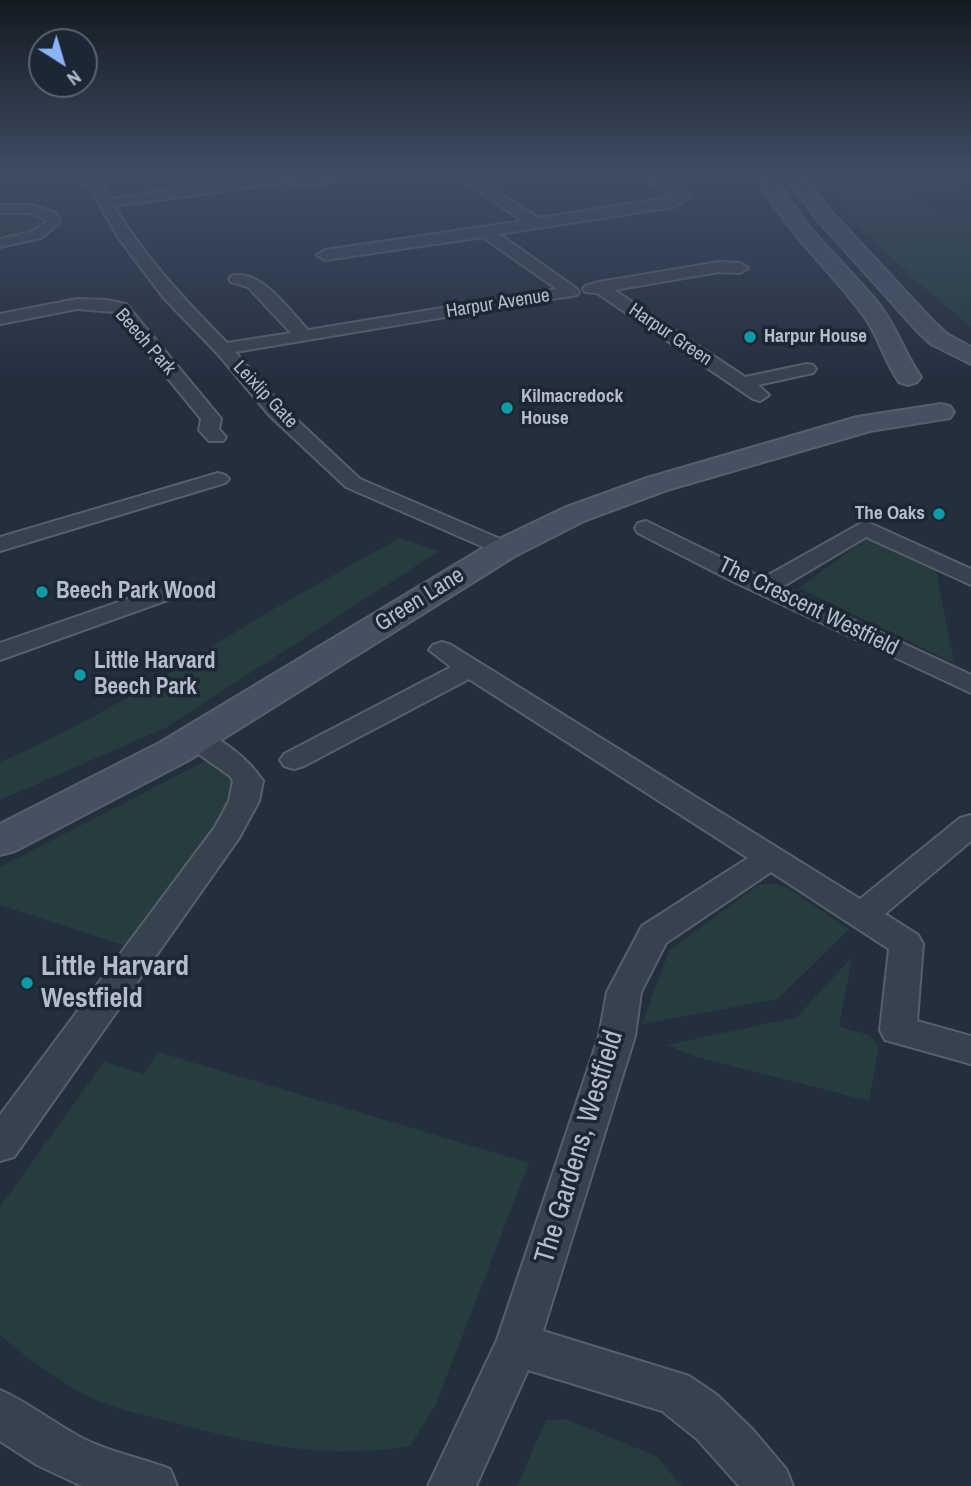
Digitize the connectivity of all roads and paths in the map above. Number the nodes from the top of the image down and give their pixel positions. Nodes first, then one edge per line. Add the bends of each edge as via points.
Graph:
1 (130, 243) edge
2 (407, 243) edge
3 (502, 243) edge
4 (813, 243) edge
5 (849, 243) edge
6 (326, 255) dead end
7 (740, 268) dead end
8 (237, 279) dead end
9 (599, 288) junction
10 (571, 292) junction
11 (0, 319) edge
12 (303, 335) junction
13 (223, 349) junction
14 (971, 357) edge
15 (971, 363) edge
16 (807, 369) dead end
17 (922, 375) junction
18 (741, 383) junction
19 (760, 396) dead end
20 (867, 423) junction
21 (216, 437) dead end
22 (218, 479) dead end
23 (646, 528) dead end
24 (0, 544) edge
25 (504, 549) junction
26 (971, 578) edge
27 (764, 587) junction
28 (168, 592) dead end
29 (442, 650) dead end
30 (0, 652) edge
31 (470, 668) junction
32 (971, 685) edge
33 (196, 739) junction
34 (294, 760) dead end
35 (971, 825) edge
36 (0, 841) edge
37 (769, 859) junction
38 (863, 915) junction
39 (971, 1051) edge
40 (0, 1145) edge
41 (517, 1345) junction
42 (0, 1413) edge
43 (153, 1486) edge
44 (452, 1486) edge
45 (769, 1486) edge

1 - 13 street, Leixlip Gate via 169,294
2 - 6 street
3 - 10 street, Harpur Avenue
4 - 17 main road via 884,328 901,369
5 - 14 main road via 926,327
7 - 9 street via 719,267
8 - 12 street via 254,284
9 - 10 street
9 - 18 street, Harpur Green
10 - 12 street, Harpur Avenue
11 - 21 street, Beech Park via 85,304 120,308 211,419 209,430
12 - 13 street, Harpur Avenue
13 - 25 street, Leixlip Gate via 276,411 353,483
15 - 17 main road
16 - 18 street
17 - 20 main road, Green Lane
17 - 20 main road, Green Lane via 950,415
18 - 19 street, Harpur Green
20 - 25 main road, Green Lane via 657,484 575,514
22 - 24 street
23 - 27 street, The Crescent Westfield
25 - 33 main road, Green Lane
26 - 27 street via 865,528
27 - 32 street, The Crescent Westfield
28 - 30 street
29 - 31 street
31 - 34 street
31 - 37 street
33 - 36 main road, Green Lane
33 - 40 street via 241,770 248,781 244,802 228,831
35 - 38 street
37 - 38 street
37 - 41 street, The Gardens, Westfield via 666,926 650,942 624,992 617,1036
38 - 39 street via 906,944 898,1030
41 - 44 street, The Gardens, Westfield
41 - 45 street via 673,1392 727,1436
42 - 43 street via 32,1438 125,1480

